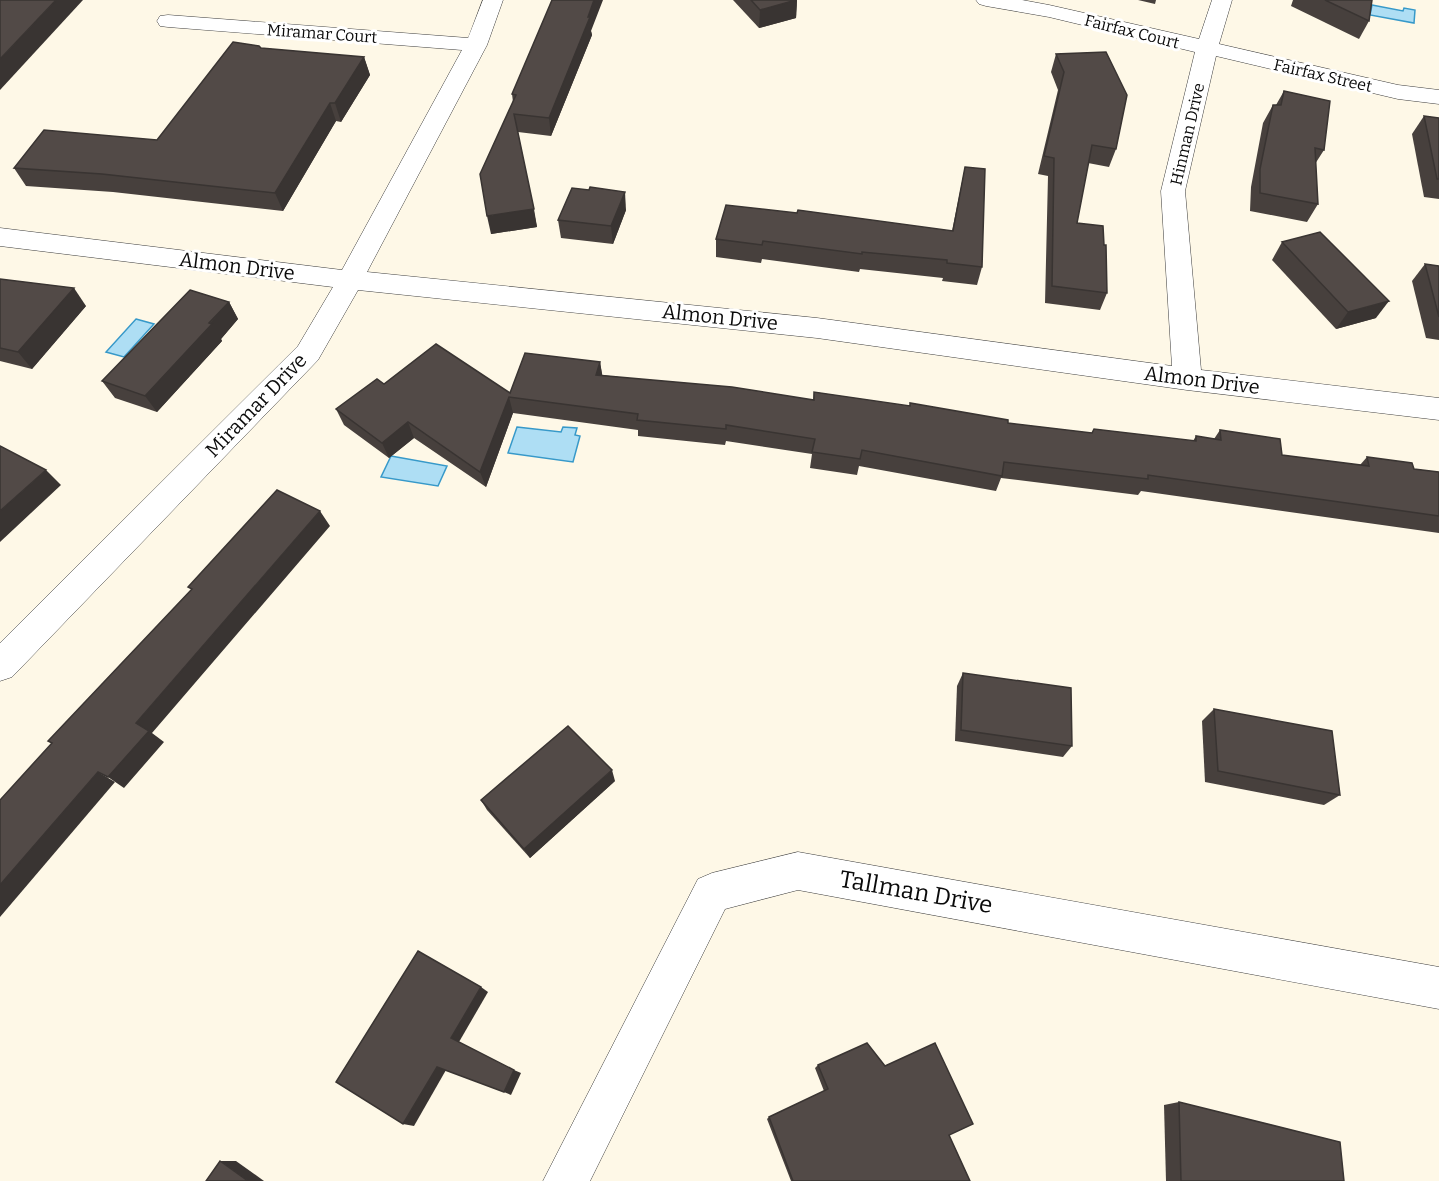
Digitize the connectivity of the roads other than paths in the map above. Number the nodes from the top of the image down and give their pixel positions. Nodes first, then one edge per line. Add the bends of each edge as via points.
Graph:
1 (493, 0) edge
2 (986, 0) edge
3 (1222, 0) edge
4 (168, 21) dead end
5 (476, 45) junction
6 (1207, 50) junction
7 (1439, 97) edge
8 (0, 237) edge
9 (350, 280) junction
10 (1188, 379) junction
11 (1439, 409) edge
12 (0, 666) edge
13 (1439, 988) edge
14 (566, 1181) edge

1 - 5 street, Miramar Drive
2 - 6 street, Fairfax Court
3 - 6 street, Hinman Drive
4 - 5 street, Miramar Court
5 - 9 street, Miramar Drive
6 - 7 street, Fairfax Street via 1398,92
6 - 10 street, Hinman Drive via 1173,191
8 - 9 street, Almon Drive
9 - 10 street, Almon Drive via 806,327
9 - 12 street, Miramar Drive via 308,353
10 - 11 street, Almon Drive
13 - 14 street, Tallman Drive via 798,871 712,893

